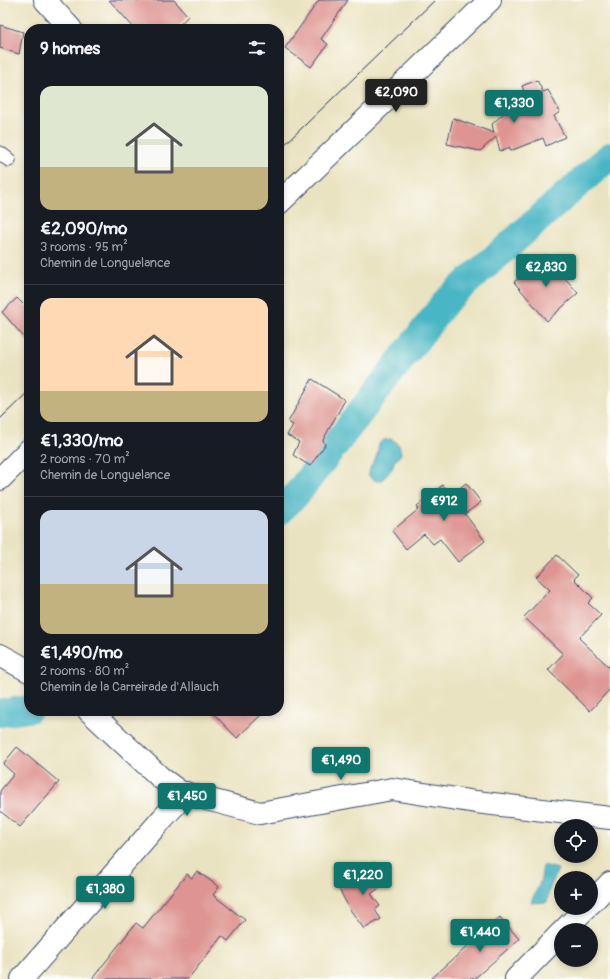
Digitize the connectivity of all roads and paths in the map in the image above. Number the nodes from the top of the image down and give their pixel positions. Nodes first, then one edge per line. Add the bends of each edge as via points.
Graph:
1 (45, 0) edge
2 (490, 0) edge
3 (67, 24) edge
4 (284, 198) edge
5 (24, 455) edge
6 (0, 479) edge
7 (0, 655) edge
8 (24, 668) edge
9 (94, 716) edge
10 (186, 793) junction
11 (610, 818) edge
12 (610, 883) edge
13 (598, 895) edge
14 (579, 915) edge
15 (571, 923) edge
16 (554, 940) edge
17 (22, 979) edge
18 (516, 979) edge

1 - 3 street
2 - 4 street
5 - 6 street
7 - 8 street
9 - 10 street via 161,778 180,792
10 - 11 street via 260,813 392,789
10 - 17 street
12 - 13 street
14 - 15 street
16 - 18 street

